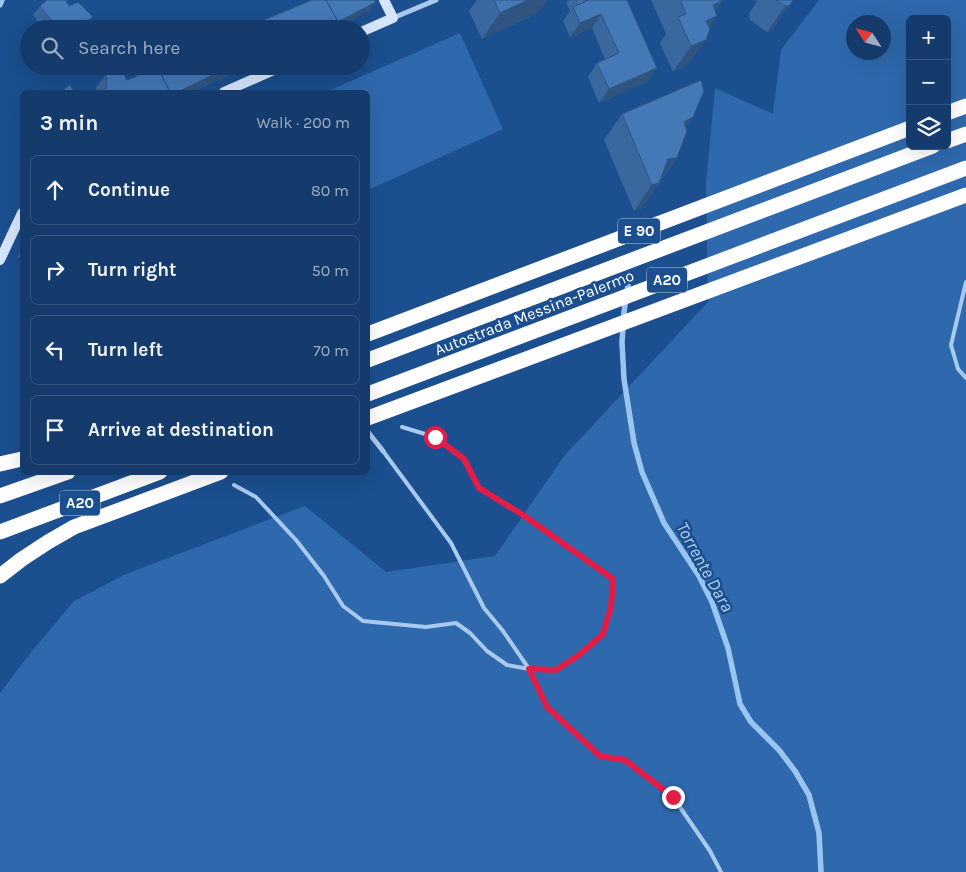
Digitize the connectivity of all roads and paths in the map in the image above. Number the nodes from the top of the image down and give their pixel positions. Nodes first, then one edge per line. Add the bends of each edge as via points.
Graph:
1 (384, 0) edge
2 (436, 0) edge
3 (393, 18) junction
4 (370, 28) edge
5 (263, 75) edge
6 (229, 90) edge
7 (966, 106) edge
8 (951, 112) edge
9 (906, 130) edge
10 (966, 134) edge
11 (951, 140) edge
12 (922, 150) edge
13 (966, 168) edge
14 (966, 195) edge
15 (20, 217) edge
16 (0, 260) edge
17 (966, 282) edge
18 (370, 333) edge
19 (370, 359) edge
20 (966, 378) edge
21 (370, 393) edge
22 (370, 417) edge
23 (402, 427) dead end
24 (370, 435) edge
25 (383, 451) joint
26 (20, 459) edge
27 (0, 464) edge
28 (60, 475) edge
29 (152, 475) edge
30 (213, 475) edge
31 (234, 485) dead end
32 (0, 496) edge
33 (0, 532) edge
34 (0, 576) edge
35 (529, 669) junction
36 (721, 872) edge

1 - 3 main road
2 - 3 street
3 - 4 main road
5 - 6 main road
7 - 8 highway
9 - 18 highway, E 90
10 - 11 highway
12 - 19 highway, Autostrada Messina-Palermo / A20
13 - 21 highway, Autostrada Messina-Palermo / A20
14 - 22 highway
15 - 16 main road
17 - 20 lane via 951,345 958,369
23 - 35 lane via 435,437 464,459 479,488 613,579 611,606 603,634 556,670
24 - 25 street
25 - 35 lane via 451,543 484,608
26 - 27 highway
28 - 32 highway, A20
29 - 33 highway, A20
30 - 34 highway via 74,527
31 - 35 lane via 256,497 296,540 343,606 363,621 426,627 456,623 508,665
35 - 36 lane via 547,707 600,756 625,760 673,797

